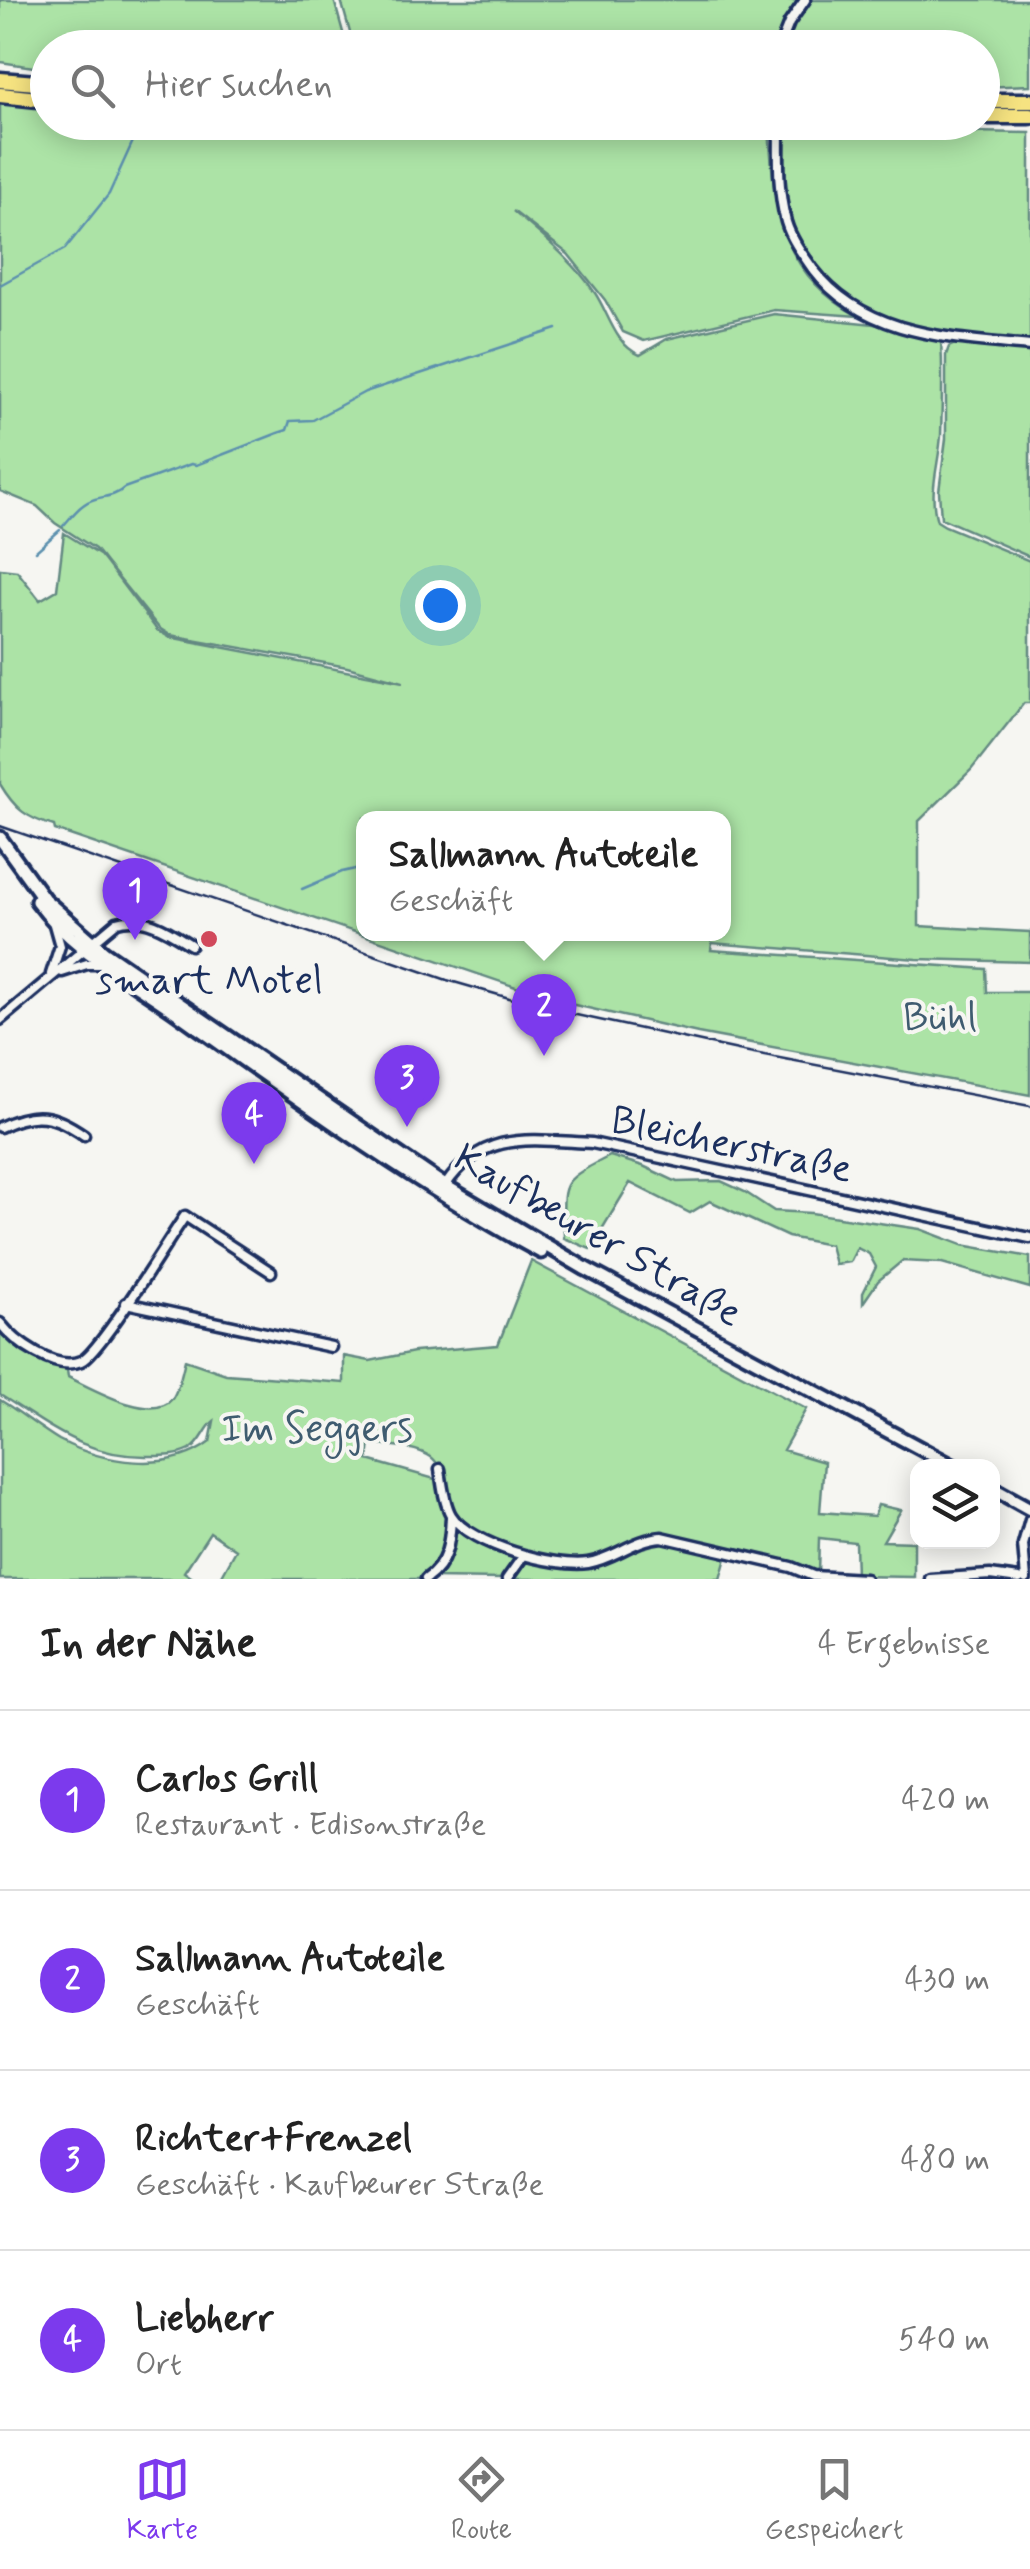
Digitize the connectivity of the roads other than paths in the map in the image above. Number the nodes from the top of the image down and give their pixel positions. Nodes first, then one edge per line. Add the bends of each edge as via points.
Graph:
1 (805, 0) edge
2 (786, 30) edge
3 (0, 80) edge
4 (30, 82) edge
5 (0, 95) edge
6 (30, 98) edge
7 (1000, 101) edge
8 (1030, 101) edge
9 (1000, 116) edge
10 (1030, 120) edge
11 (780, 140) edge
12 (1030, 346) edge
13 (1, 840) edge
14 (52, 919) junction
15 (88, 945) junction
16 (191, 945) dead end
17 (107, 965) junction
18 (49, 978) junction
19 (0, 1020) edge
20 (0, 1127) edge
21 (84, 1135) dead end
22 (442, 1190) junction
23 (1030, 1238) edge
24 (271, 1272) dead end
25 (126, 1304) junction
26 (0, 1324) edge
27 (331, 1347) dead end
28 (925, 1459) edge
29 (940, 1459) edge
30 (440, 1469) dead end
31 (1000, 1494) edge
32 (1000, 1500) edge
33 (451, 1515) junction
34 (1030, 1515) edge
35 (1028, 1534) edge
36 (524, 1555) junction
37 (426, 1579) edge
38 (508, 1579) edge
39 (864, 1579) edge
40 (930, 1579) edge
41 (1022, 1579) edge

1 - 2 street
3 - 4 highway
5 - 6 highway
7 - 8 highway
9 - 10 highway
11 - 12 street via 787,226 822,281 849,306 896,327
13 - 14 main road, Kaufbeurer Straße via 13,868
13 - 15 main road, Kaufbeurer Straße
14 - 15 main road, Kaufbeurer Straße
14 - 18 street via 60,946
15 - 16 street via 117,922 138,919
15 - 17 main road, Kaufbeurer Straße
15 - 18 street
15 - 22 main road, Kaufbeurer Straße
17 - 18 street via 81,965
17 - 22 main road, Kaufbeurer Straße
18 - 19 street
20 - 21 street via 40,1116 63,1120
22 - 23 street, Bleicherstraße via 464,1162 488,1146 518,1140 592,1143
22 - 28 main road, Kaufbeurer Straße
22 - 29 main road, Kaufbeurer Straße
24 - 25 street via 185,1216
25 - 26 street via 92,1353 76,1363 40,1353
25 - 27 street
30 - 33 street
31 - 34 main road
32 - 34 main road
33 - 36 street via 487,1543
33 - 37 street via 448,1550
34 - 35 street
35 - 41 street
36 - 38 street
36 - 39 street via 587,1563 662,1537 813,1576
40 - 41 street

